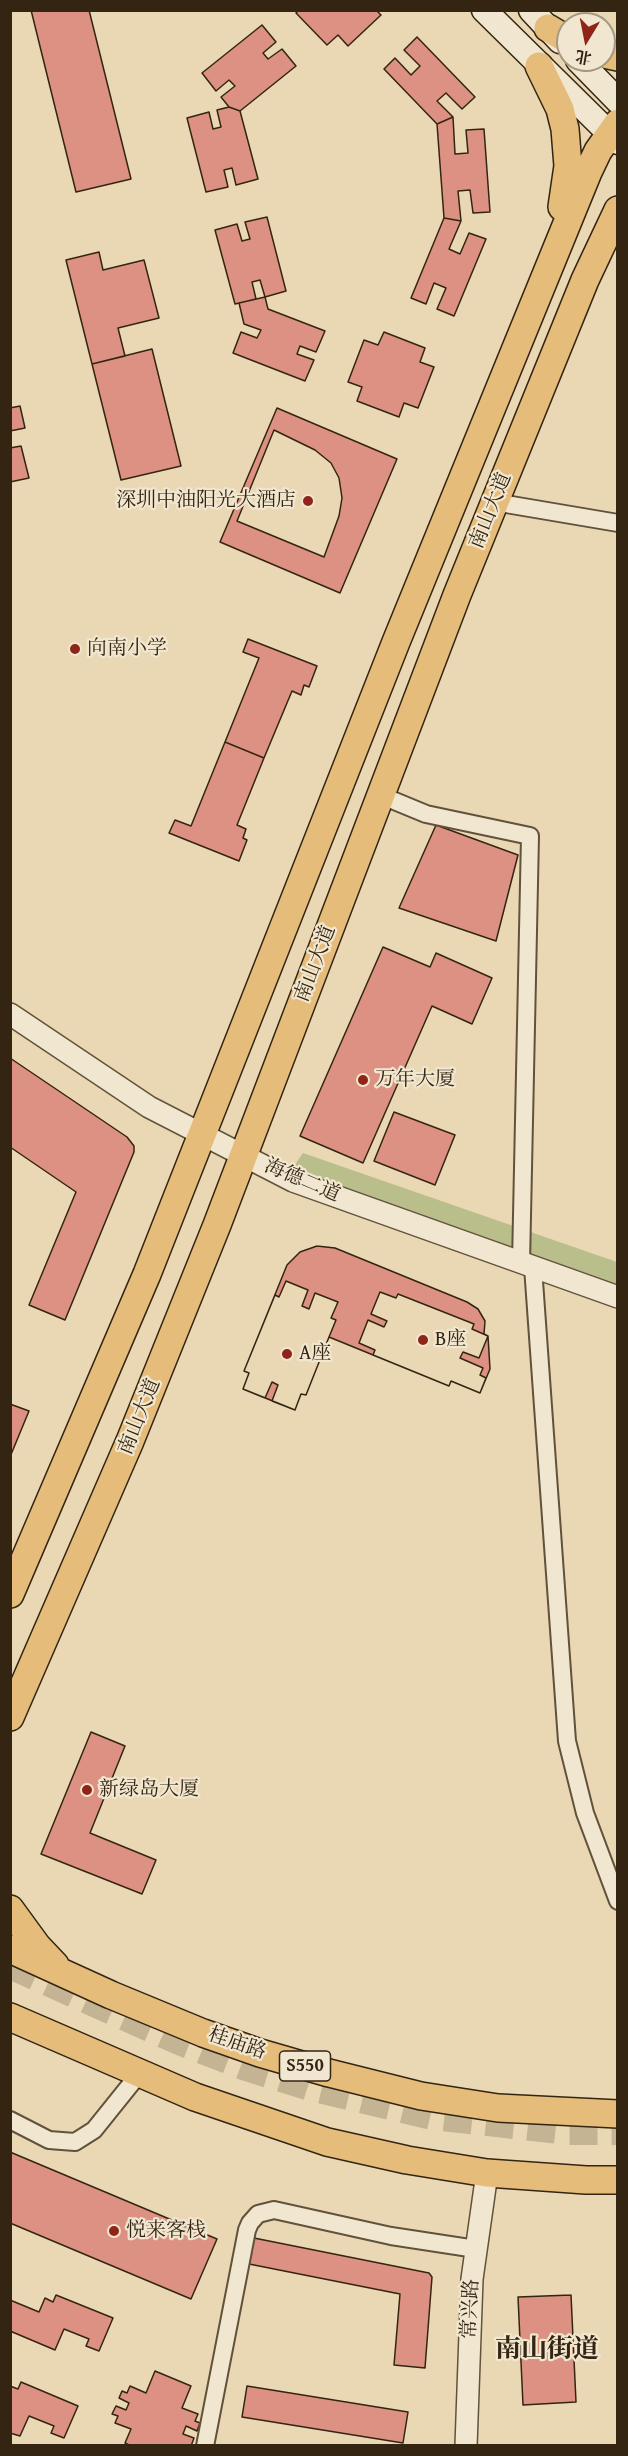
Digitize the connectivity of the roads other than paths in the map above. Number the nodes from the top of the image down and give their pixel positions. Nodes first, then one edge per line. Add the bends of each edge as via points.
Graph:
1 (484, 10) edge
2 (539, 66) junction
3 (590, 72) edge
4 (618, 101) edge
5 (615, 134) edge
6 (618, 210) edge
7 (548, 270) junction
8 (494, 502) junction
9 (618, 523) edge
10 (380, 795) junction
11 (10, 1014) edge
12 (202, 1134) junction
13 (244, 1155) junction
14 (527, 1265) junction
15 (618, 1297) edge
16 (10, 1594) edge
17 (10, 1717) edge
18 (618, 1901) edge
19 (10, 1909) edge
20 (10, 1950) edge
21 (70, 1977) junction
22 (10, 2017) edge
23 (10, 2031) edge
24 (51, 2035) junction
25 (140, 2074) junction
26 (618, 2114) edge
27 (10, 2120) edge
28 (487, 2173) junction
29 (618, 2180) edge
30 (476, 2249) junction
31 (205, 2445) edge
32 (466, 2445) edge

1 - 2 main road
2 - 5 main road
2 - 7 main road via 560,109 568,148 566,190
3 - 4 main road
5 - 7 main road, 南山大道 via 588,172
6 - 8 main road, 南山大道 via 585,280
7 - 12 main road, 南山大道
8 - 9 street
8 - 10 main road, 南山大道
10 - 13 main road, 南山大道
10 - 14 street via 426,814 530,836
11 - 12 street, 海德二道 via 149,1107
12 - 13 street, 海德二道
12 - 16 main road, 南山大道 via 147,1274
13 - 14 street, 海德二道 via 293,1181
13 - 17 main road, 南山大道 via 130,1441
14 - 15 street, 海德二道
14 - 18 street via 567,1741 585,1813
19 - 21 main road via 38,1946
20 - 21 main road, 桂庙路 / S550
21 - 26 main road, 桂庙路 / S550 via 260,2053 421,2096 541,2112
22 - 24 main road
23 - 24 main road
24 - 25 main road
25 - 27 street via 94,2130 75,2142 49,2140
25 - 28 main road via 249,2117 327,2142
28 - 29 main road
28 - 30 street, 常兴路
30 - 31 street via 391,2236 274,2210 258,2214 247,2230
30 - 32 street, 常兴路

